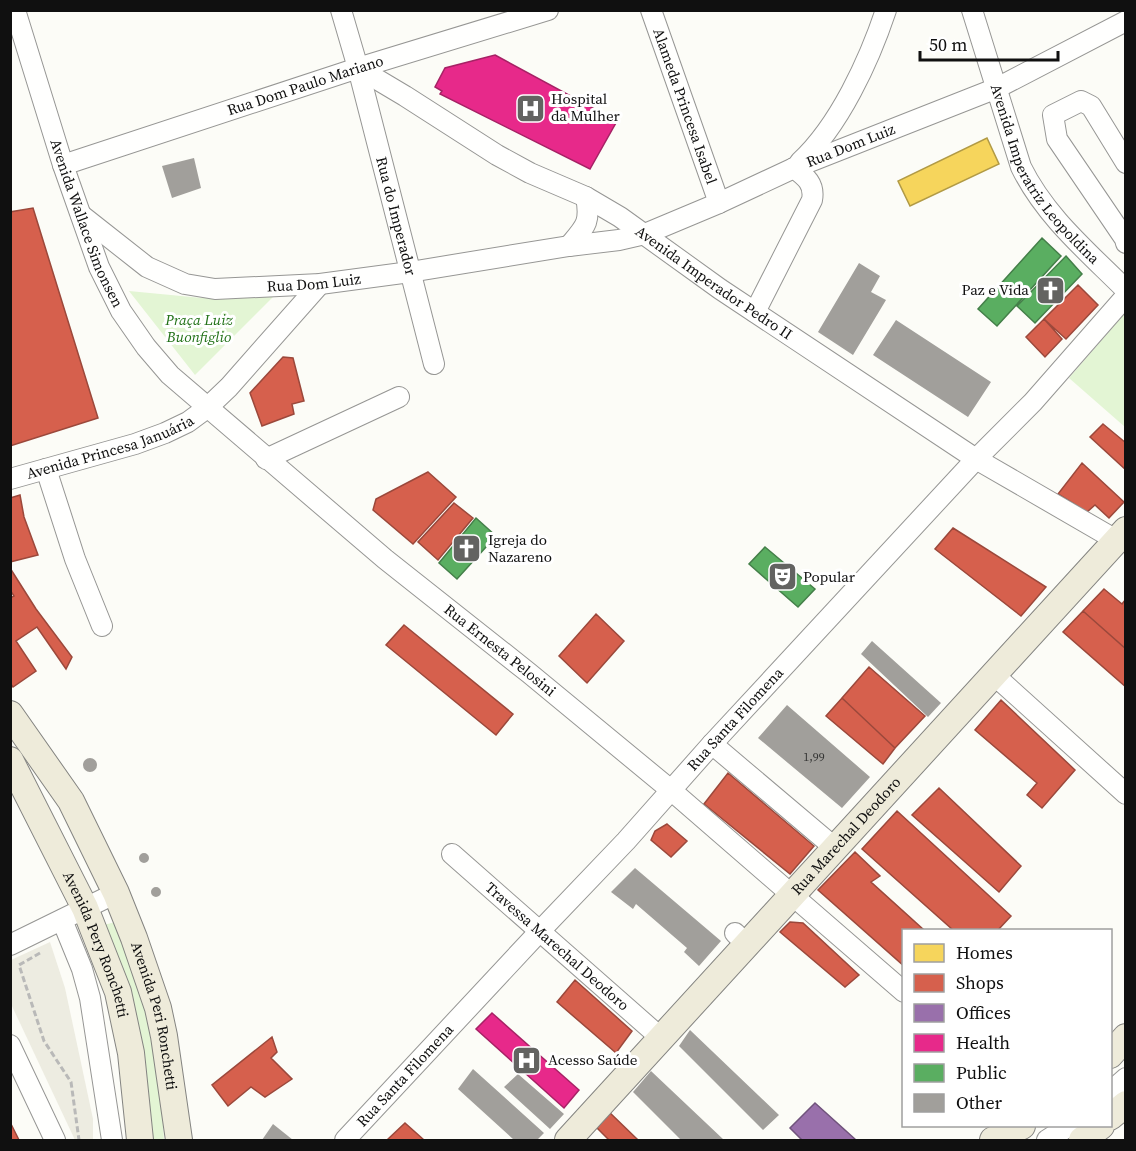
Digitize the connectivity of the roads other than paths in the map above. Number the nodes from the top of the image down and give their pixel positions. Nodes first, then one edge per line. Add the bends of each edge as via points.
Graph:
1 (15, 10) edge
2 (340, 10) edge
3 (548, 10) edge
4 (651, 10) edge
5 (886, 10) edge
6 (972, 10) edge
7 (1125, 21) edge
8 (358, 68) junction
9 (996, 88) junction
10 (405, 96) junction
11 (372, 122) junction
12 (1125, 163) edge
13 (63, 165) junction
14 (794, 168) junction
15 (586, 197) junction
16 (719, 203) junction
17 (80, 214) junction
18 (645, 234) junction
19 (1125, 238) edge
20 (1125, 243) edge
21 (569, 246) junction
22 (410, 272) junction
23 (320, 284) junction
24 (1125, 290) edge
25 (1125, 296) edge
26 (755, 312) junction
27 (434, 364) dead end
28 (399, 397) dead end
29 (207, 408) junction
30 (266, 459) junction
31 (976, 459) junction
32 (46, 469) junction
33 (10, 478) edge
34 (1121, 535) edge
35 (102, 626) dead end
36 (993, 674) junction
37 (10, 714) edge
38 (712, 744) junction
39 (10, 760) edge
40 (672, 791) junction
41 (1125, 794) edge
42 (834, 848) junction
43 (452, 854) dead end
44 (116, 893) junction
45 (790, 895) junction
46 (68, 917) junction
47 (538, 932) junction
48 (10, 945) edge
49 (902, 991) edge
50 (1125, 1037) edge
51 (661, 1038) junction
52 (10, 1045) edge
53 (1112, 1053) edge
54 (1125, 1078) edge
55 (1112, 1090) edge
56 (1125, 1104) edge
57 (1112, 1115) edge
58 (1018, 1127) edge
59 (1092, 1127) edge
60 (1071, 1132) edge
61 (55, 1140) edge
62 (112, 1140) edge
63 (140, 1140) edge
64 (179, 1140) edge
65 (345, 1140) edge
66 (568, 1140) edge
67 (993, 1140) edge
68 (1047, 1140) edge

1 - 13 street, Avenida Wallace Simonsen
2 - 8 street
3 - 8 street, Rua Dom Paulo Mariano
4 - 16 street, Alameda Princesa Isabel
5 - 14 street via 844,104 824,136
6 - 9 street, Avenida Imperatriz Leopoldina
7 - 9 street, Rua Dom Luiz
8 - 10 street, Avenida Imperador Pedro II
8 - 11 street, Rua do Imperador
8 - 13 street, Rua Dom Paulo Mariano
9 - 14 street, Rua Dom Luiz
9 - 24 street, Avenida Imperatriz Leopoldina via 1021,167 1036,195
10 - 11 street via 387,103
10 - 15 street, Avenida Imperador Pedro II via 497,155
11 - 22 street, Rua do Imperador
12 - 19 street via 1091,106 1081,101 1053,115 1058,139
13 - 17 street, Avenida Wallace Simonsen
14 - 16 street, Rua Dom Luiz
14 - 26 street via 810,182 812,200
15 - 18 street, Avenida Imperador Pedro II
15 - 21 street via 588,223
16 - 18 street, Rua Dom Luiz
17 - 23 street, Rua Dom Luiz via 147,267 185,284 224,289
17 - 29 street, Avenida Wallace Simonsen via 120,311 170,375
18 - 21 street, Rua Dom Luiz
18 - 26 street, Avenida Imperador Pedro II
19 - 20 street
21 - 22 street, Rua Dom Luiz
22 - 23 street, Rua Dom Luiz
22 - 27 street, Rua do Imperador
23 - 29 street, Avenida Princesa Januária
25 - 31 street, Rua Santa Filomena via 1033,402
26 - 31 street, Avenida Imperador Pedro II
28 - 30 street
29 - 30 street, Rua Ernesta Pelosini
29 - 32 street, Avenida Princesa Januária via 165,433
30 - 40 street, Rua Ernesta Pelosini
31 - 34 street, Avenida Imperador Pedro II
31 - 38 street, Rua Santa Filomena
32 - 33 street, Avenida Princesa Januária
32 - 35 street
34 - 36 main road, Rua Marechal Deodoro
36 - 41 street
36 - 42 main road, Rua Marechal Deodoro
37 - 44 main road via 71,801
38 - 40 street, Rua Santa Filomena
38 - 42 street
39 - 46 main road, Avenida Pery Ronchetti
40 - 45 street, Rua Ernesta Pelosini
40 - 47 street, Rua Santa Filomena
42 - 45 main road, Rua Marechal Deodoro
43 - 47 street, Travessa Marechal Deodoro
44 - 46 street
44 - 64 main road, Avenida Peri Ronchetti via 158,1008
45 - 49 street, Rua Ernesta Pelosini
45 - 51 main road, Rua Marechal Deodoro via 740,939
46 - 48 street
46 - 62 street via 90,998
46 - 63 main road, Avenida Pery Ronchetti via 112,975 125,1018
47 - 51 street, Travessa Marechal Deodoro
47 - 65 street, Rua Santa Filomena
50 - 53 main road
51 - 66 main road, Rua Marechal Deodoro
52 - 61 street
54 - 55 street
56 - 57 main road
58 - 67 main road
59 - 60 main road
60 - 68 street

